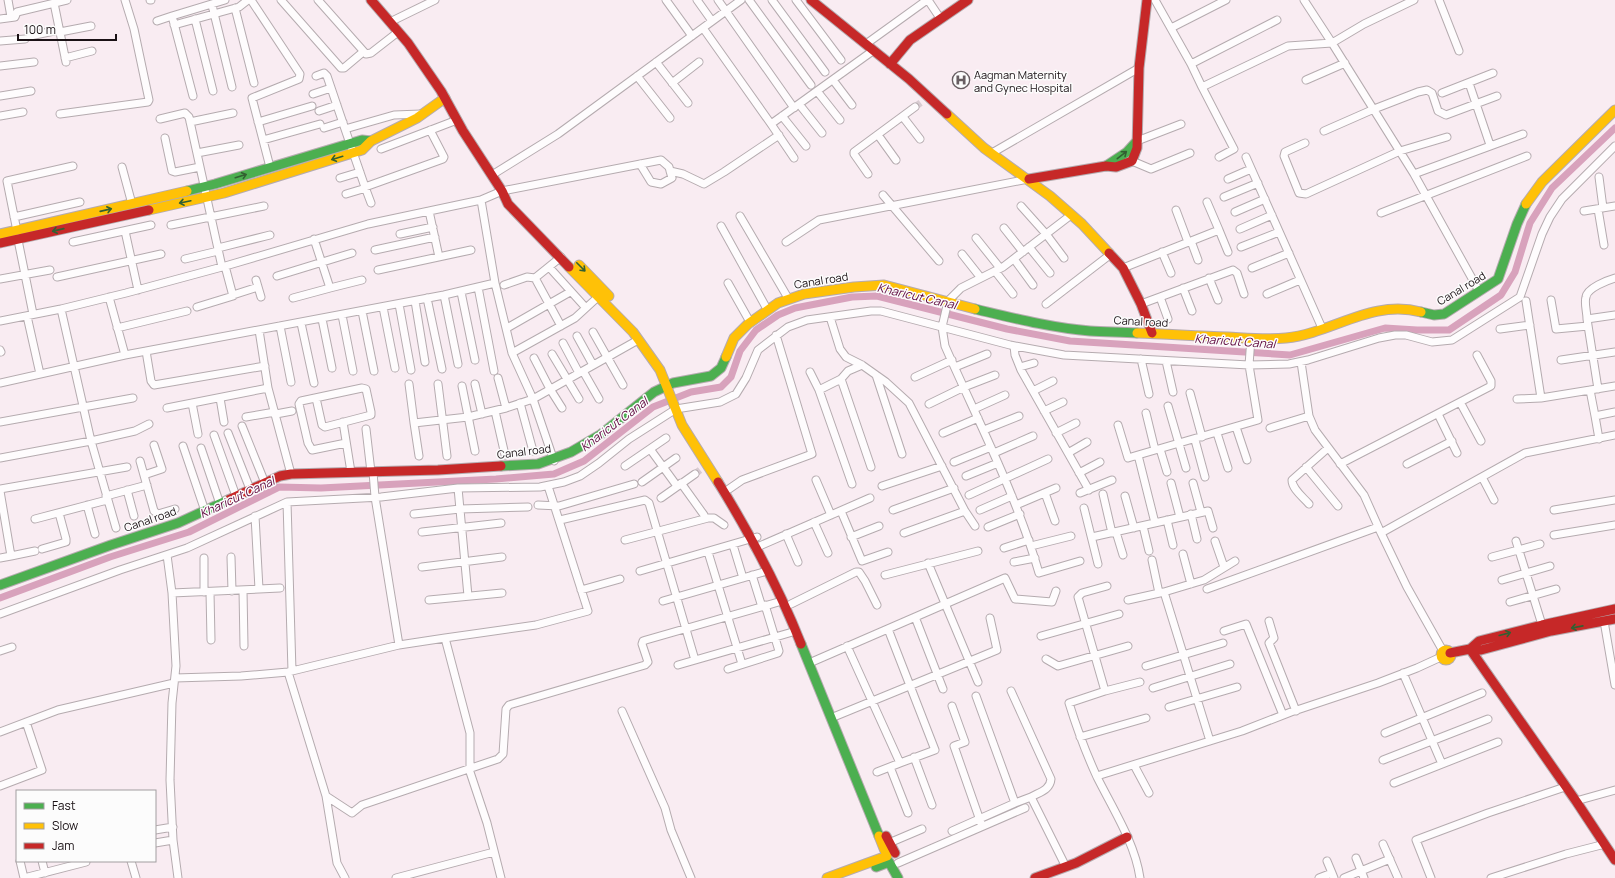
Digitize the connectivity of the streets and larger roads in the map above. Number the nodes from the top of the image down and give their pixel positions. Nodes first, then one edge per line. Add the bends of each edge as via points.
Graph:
1 (8, 0) edge
2 (67, 0) edge
3 (125, 0) edge
4 (225, 0) edge
5 (250, 0) edge
6 (281, 0) edge
7 (318, 0) edge
8 (371, 0) edge
9 (435, 0) edge
10 (666, 0) edge
11 (696, 0) edge
12 (718, 0) edge
13 (741, 0) edge
14 (749, 0) edge
15 (772, 0) edge
16 (796, 0) edge
17 (812, 0) edge
18 (928, 0) edge
19 (968, 0) edge
20 (1147, 0) edge
21 (1155, 0) edge
22 (1226, 0) edge
23 (1304, 0) edge
24 (1414, 0) edge
25 (1439, 0) edge
26 (54, 3) junction
27 (212, 5) junction
28 (235, 8) junction
29 (726, 12) junction
30 (214, 14) junction
31 (172, 16) junction
32 (11, 17) junction
33 (940, 18) junction
34 (0, 19) edge
35 (194, 19) junction
36 (1277, 20) dead end
37 (157, 21) dead end
38 (712, 21) junction
39 (390, 22) junction
40 (174, 25) junction
41 (91, 26) dead end
42 (703, 28) junction
43 (1171, 28) junction
44 (59, 31) junction
45 (398, 32) junction
46 (692, 36) junction
47 (0, 41) edge
48 (1332, 44) junction
49 (870, 47) junction
50 (92, 51) dead end
51 (1459, 51) dead end
52 (363, 52) junction
53 (841, 60) dead end
54 (34, 62) dead end
55 (656, 62) junction
56 (699, 62) dead end
57 (1345, 63) junction
58 (890, 64) junction
59 (1191, 64) junction
60 (0, 66) edge
61 (1139, 68) junction
62 (825, 72) dead end
63 (1493, 73) dead end
64 (316, 76) dead end
65 (638, 76) junction
66 (833, 80) junction
67 (1306, 80) dead end
68 (1469, 82) junction
69 (254, 83) dead end
70 (672, 83) junction
71 (811, 85) dead end
72 (232, 87) dead end
73 (1202, 87) junction
74 (331, 88) junction
75 (31, 91) dead end
76 (213, 91) dead end
77 (817, 91) junction
78 (1442, 93) dead end
79 (313, 94) dead end
80 (0, 96) edge
81 (193, 96) dead end
82 (1497, 96) dead end
83 (445, 98) junction
84 (688, 103) dead end
85 (1476, 103) junction
86 (337, 105) junction
87 (852, 105) dead end
88 (312, 106) dead end
89 (797, 106) junction
90 (915, 107) tunnel mouth
91 (1374, 109) junction
92 (1615, 110) edge
93 (319, 111) dead end
94 (23, 112) dead end
95 (233, 113) dead end
96 (60, 114) dead end
97 (423, 114) junction
98 (0, 116) edge
99 (782, 116) junction
100 (903, 117) junction
101 (160, 118) dead end
102 (670, 118) dead end
103 (457, 120) junction
104 (840, 120) dead end
105 (190, 122) junction
106 (258, 122) junction
107 (771, 124) junction
108 (1181, 124) dead end
109 (344, 126) junction
110 (430, 130) junction
111 (1324, 131) dead end
112 (822, 133) dead end
113 (1523, 134) dead end
114 (779, 135) junction
115 (878, 135) junction
116 (1447, 137) dead end
117 (165, 138) dead end
118 (920, 139) dead end
119 (263, 140) junction
120 (371, 141) junction
121 (1137, 141) junction
122 (1305, 143) dead end
123 (350, 144) junction
124 (239, 145) dead end
125 (1490, 145) junction
126 (806, 146) dead end
127 (1615, 146) edge
128 (381, 149) dead end
129 (1400, 151) junction
130 (197, 153) junction
131 (353, 153) junction
132 (992, 153) junction
133 (1190, 153) dead end
134 (1527, 156) dead end
135 (1219, 157) dead end
136 (1246, 157) dead end
137 (794, 158) dead end
138 (896, 160) dead end
139 (1132, 161) junction
140 (640, 164) junction
141 (73, 166) dead end
142 (1106, 166) junction
143 (122, 167) dead end
144 (200, 167) junction
145 (270, 167) junction
146 (1251, 169) junction
147 (670, 171) junction
148 (360, 172) junction
149 (868, 174) dead end
150 (1414, 174) junction
151 (492, 175) junction
152 (1599, 177) dead end
153 (340, 178) dead end
154 (1029, 179) junction
155 (1228, 179) dead end
156 (1258, 183) junction
157 (204, 186) junction
158 (365, 187) junction
159 (502, 191) junction
160 (346, 194) dead end
161 (883, 195) dead end
162 (1426, 195) junction
163 (1224, 197) dead end
164 (206, 198) junction
165 (1265, 199) junction
166 (481, 200) junction
167 (80, 202) dead end
168 (1207, 202) dead end
169 (371, 203) dead end
170 (132, 204) junction
171 (264, 206) dead end
172 (892, 206) junction
173 (1021, 206) dead end
174 (1615, 206) edge
175 (1600, 208) junction
176 (1176, 210) dead end
177 (429, 211) junction
178 (1584, 211) dead end
179 (1235, 212) dead end
180 (1381, 213) dead end
181 (1071, 215) junction
182 (1272, 215) junction
183 (740, 216) dead end
184 (14, 217) junction
185 (211, 217) junction
186 (151, 225) dead end
187 (171, 225) dead end
188 (721, 226) dead end
189 (432, 227) junction
190 (1004, 228) dead end
191 (1240, 229) dead end
192 (125, 230) junction
193 (1219, 230) junction
194 (1279, 232) junction
195 (0, 234) edge
196 (400, 234) dead end
197 (1046, 234) junction
198 (17, 235) junction
199 (270, 235) dead end
200 (435, 237) junction
201 (976, 238) dead end
202 (314, 240) junction
203 (73, 242) dead end
204 (786, 242) dead end
205 (1190, 242) junction
206 (0, 243) edge
207 (1604, 245) dead end
208 (1241, 247) dead end
209 (1026, 249) junction
210 (218, 250) junction
211 (375, 250) dead end
212 (471, 250) dead end
213 (1162, 252) junction
214 (1228, 252) dead end
215 (352, 253) dead end
216 (1289, 253) junction
217 (161, 254) dead end
218 (962, 254) dead end
219 (1111, 254) junction
220 (439, 257) junction
221 (561, 257) junction
222 (1064, 258) dead end
223 (185, 259) dead end
224 (1014, 259) junction
225 (939, 260) dead end
226 (1198, 260) dead end
227 (132, 261) junction
228 (322, 262) junction
229 (223, 266) junction
230 (549, 268) junction
231 (1123, 268) junction
232 (1252, 268) dead end
233 (998, 269) junction
234 (50, 270) dead end
235 (378, 270) dead end
236 (1050, 273) dead end
237 (1171, 273) dead end
238 (24, 274) junction
239 (277, 276) dead end
240 (57, 277) dead end
241 (535, 278) junction
242 (981, 278) junction
243 (1209, 278) junction
244 (1615, 278) edge
245 (0, 279) edge
246 (362, 280) dead end
247 (1300, 280) junction
248 (495, 283) junction
249 (728, 283) dead end
250 (504, 285) dead end
251 (1033, 285) dead end
252 (478, 287) junction
253 (330, 288) junction
254 (1183, 288) junction
255 (138, 290) junction
256 (1479, 291) junction
257 (461, 292) junction
258 (570, 292) junction
259 (1013, 294) dead end
260 (1244, 294) dead end
261 (1267, 294) dead end
262 (233, 295) junction
263 (444, 295) junction
264 (599, 296) junction
265 (109, 297) junction
266 (261, 297) dead end
267 (1160, 297) junction
268 (293, 298) dead end
269 (428, 298) junction
270 (788, 298) junction
271 (1218, 300) dead end
272 (1551, 300) dead end
273 (415, 301) junction
274 (1526, 301) dead end
275 (947, 303) junction
276 (399, 304) junction
277 (550, 304) junction
278 (1046, 304) dead end
279 (1141, 304) junction
280 (197, 307) dead end
281 (384, 307) junction
282 (586, 308) junction
283 (61, 309) junction
284 (768, 309) junction
285 (1192, 310) dead end
286 (187, 311) dead end
287 (362, 311) junction
288 (30, 315) junction
289 (342, 315) junction
290 (1615, 315) edge
291 (830, 317) junction
292 (322, 319) junction
293 (1168, 319) dead end
294 (0, 321) edge
295 (750, 322) junction
296 (301, 323) junction
297 (1588, 323) junction
298 (1530, 325) junction
299 (280, 326) junction
300 (561, 326) junction
301 (942, 327) junction
302 (117, 328) junction
303 (507, 328) junction
304 (1322, 328) junction
305 (1500, 329) dead end
306 (259, 330) junction
307 (593, 332) dead end
308 (1152, 333) junction
309 (577, 336) dead end
310 (776, 336) junction
311 (638, 340) junction
312 (1251, 341) junction
313 (563, 343) dead end
314 (1014, 346) junction
315 (146, 351) junction
316 (1615, 352) edge
317 (512, 353) junction
318 (552, 354) dead end
319 (987, 354) dead end
320 (125, 355) junction
321 (1477, 355) dead end
322 (1592, 356) junction
323 (607, 357) junction
324 (534, 358) dead end
325 (1141, 359) junction
326 (475, 360) dead end
327 (1166, 360) junction
328 (1561, 360) dead end
329 (425, 362) dead end
330 (1301, 362) junction
331 (1034, 363) dead end
332 (1250, 363) junction
333 (458, 364) dead end
334 (953, 364) junction
335 (594, 365) junction
336 (862, 365) junction
337 (74, 366) junction
338 (265, 366) junction
339 (1020, 367) junction
340 (332, 368) dead end
341 (396, 368) dead end
342 (442, 369) dead end
343 (411, 370) dead end
344 (353, 371) dead end
345 (374, 371) dead end
346 (494, 371) dead end
347 (581, 372) junction
348 (810, 372) dead end
349 (40, 374) junction
350 (876, 375) junction
351 (995, 375) dead end
352 (915, 377) dead end
353 (498, 378) dead end
354 (841, 379) junction
355 (567, 380) junction
356 (1053, 381) dead end
357 (291, 382) dead end
358 (0, 383) edge
359 (314, 383) dead end
360 (409, 384) dead end
361 (438, 384) dead end
362 (475, 384) dead end
363 (623, 384) dead end
364 (462, 386) dead end
365 (670, 386) junction
366 (1615, 386) edge
367 (964, 387) junction
368 (268, 388) junction
369 (550, 389) junction
370 (819, 390) junction
371 (1594, 390) junction
372 (1033, 391) junction
373 (1173, 392) dead end
374 (1190, 393) dead end
375 (1149, 394) dead end
376 (1005, 395) dead end
377 (133, 398) dead end
378 (220, 398) junction
379 (316, 398) junction
380 (533, 398) junction
381 (1541, 398) junction
382 (579, 399) dead end
383 (599, 399) dead end
384 (1517, 399) dead end
385 (1063, 402) dead end
386 (1460, 402) junction
387 (192, 403) junction
388 (520, 403) junction
389 (929, 404) dead end
390 (1168, 406) dead end
391 (83, 407) junction
392 (167, 408) dead end
393 (506, 408) junction
394 (562, 408) dead end
395 (678, 408) junction
396 (974, 409) junction
397 (292, 411) dead end
398 (495, 411) junction
399 (1044, 412) junction
400 (1615, 412) edge
401 (276, 413) junction
402 (1146, 413) dead end
403 (482, 414) junction
404 (1438, 414) junction
405 (1019, 416) dead end
406 (1309, 416) junction
407 (1595, 416) junction
408 (246, 417) dead end
409 (468, 417) junction
410 (978, 418) junction
411 (442, 420) junction
412 (0, 422) edge
413 (224, 422) dead end
414 (343, 422) junction
415 (414, 423) junction
416 (1076, 423) dead end
417 (149, 424) dead end
418 (1118, 425) dead end
419 (242, 426) dead end
420 (1236, 427) junction
421 (1270, 428) dead end
422 (366, 429) dead end
423 (984, 430) junction
424 (1056, 432) junction
425 (228, 433) dead end
426 (943, 433) dead end
427 (1217, 433) junction
428 (198, 434) dead end
429 (214, 435) dead end
430 (1033, 436) dead end
431 (1615, 436) edge
432 (1202, 437) junction
433 (666, 438) dead end
434 (1599, 439) junction
435 (1195, 440) junction
436 (91, 441) junction
437 (1452, 441) junction
438 (1481, 441) dead end
439 (1087, 442) dead end
440 (346, 443) junction
441 (1179, 444) junction
442 (154, 445) dead end
443 (183, 446) dead end
444 (202, 448) dead end
445 (1328, 448) junction
446 (650, 449) junction
447 (992, 450) junction
448 (1157, 450) junction
449 (475, 451) dead end
450 (533, 451) dead end
451 (1068, 453) junction
452 (902, 454) dead end
453 (1457, 454) dead end
454 (505, 455) dead end
455 (1138, 455) junction
456 (418, 456) dead end
457 (447, 456) dead end
458 (0, 458) edge
459 (676, 458) dead end
460 (1048, 459) dead end
461 (554, 460) junction
462 (1247, 460) dead end
463 (140, 461) dead end
464 (954, 462) dead end
465 (1100, 462) dead end
466 (998, 463) junction
467 (1340, 464) junction
468 (1407, 464) dead end
469 (626, 466) dead end
470 (942, 466) junction
471 (127, 467) dead end
472 (871, 467) dead end
473 (663, 468) junction
474 (1186, 468) dead end
475 (1228, 468) dead end
476 (1306, 468) junction
477 (701, 470) junction
478 (351, 472) junction
479 (372, 472) junction
480 (1167, 472) dead end
481 (100, 473) junction
482 (1079, 473) junction
483 (291, 474) junction
484 (144, 475) junction
485 (966, 476) dead end
486 (1205, 477) dead end
487 (1482, 477) junction
488 (1005, 478) junction
489 (816, 480) dead end
490 (1112, 480) dead end
491 (265, 482) junction
492 (642, 482) dead end
493 (1171, 483) dead end
494 (1193, 483) dead end
495 (634, 484) dead end
496 (852, 484) dead end
497 (146, 485) junction
498 (679, 485) junction
499 (548, 486) junction
500 (882, 486) dead end
501 (458, 488) junction
502 (954, 488) junction
503 (1056, 488) dead end
504 (250, 489) junction
505 (729, 489) junction
506 (0, 490) edge
507 (127, 490) junction
508 (1089, 490) junction
509 (1045, 493) junction
510 (1080, 493) dead end
511 (1103, 494) dead end
512 (968, 495) dead end
513 (236, 496) junction
514 (1012, 496) junction
515 (1125, 496) dead end
516 (375, 497) junction
517 (106, 498) junction
518 (660, 498) dead end
519 (870, 498) dead end
520 (1494, 500) dead end
521 (1615, 500) edge
522 (288, 502) junction
523 (220, 504) junction
524 (1309, 504) dead end
525 (87, 505) junction
526 (538, 505) dead end
527 (1016, 505) junction
528 (555, 506) junction
529 (1338, 506) dead end
530 (528, 507) dead end
531 (1084, 508) dead end
532 (175, 509) dead end
533 (460, 509) junction
534 (893, 510) dead end
535 (980, 510) dead end
536 (1554, 510) dead end
537 (205, 511) junction
538 (841, 511) junction
539 (965, 511) junction
540 (1201, 512) junction
541 (59, 513) junction
542 (414, 514) dead end
543 (704, 514) dead end
544 (1020, 514) junction
545 (1191, 514) junction
546 (831, 515) junction
547 (134, 516) dead end
548 (255, 516) junction
549 (1180, 517) junction
550 (35, 519) dead end
551 (560, 520) junction
552 (1167, 520) junction
553 (1055, 521) dead end
554 (814, 522) junction
555 (501, 523) dead end
556 (1155, 523) junction
557 (2, 524) edge
558 (724, 525) dead end
559 (1615, 525) edge
560 (879, 526) dead end
561 (975, 526) dead end
562 (1143, 526) junction
563 (988, 527) dead end
564 (116, 528) dead end
565 (462, 528) junction
566 (1134, 528) junction
567 (1213, 528) dead end
568 (1380, 530) junction
569 (658, 531) junction
570 (422, 532) dead end
571 (1114, 532) junction
572 (904, 533) dead end
573 (95, 534) dead end
574 (786, 534) junction
575 (1554, 535) dead end
576 (1071, 536) dead end
577 (852, 537) junction
578 (1092, 537) junction
579 (1197, 539) dead end
580 (625, 540) dead end
581 (1215, 541) dead end
582 (1516, 541) dead end
583 (756, 542) junction
584 (1030, 543) junction
585 (1540, 544) dead end
586 (732, 545) junction
587 (1173, 545) dead end
588 (1004, 548) dead end
589 (1519, 550) junction
590 (978, 551) dead end
591 (1149, 551) dead end
592 (708, 552) junction
593 (888, 552) dead end
594 (828, 553) dead end
595 (1183, 554) dead end
596 (167, 555) junction
597 (1123, 555) dead end
598 (11, 556) junction
599 (231, 557) dead end
600 (502, 557) dead end
601 (1492, 557) dead end
602 (0, 558) edge
603 (204, 558) dead end
604 (1035, 558) junction
605 (1152, 560) dead end
606 (1080, 561) dead end
607 (1234, 561) dead end
608 (465, 562) junction
609 (798, 562) dead end
610 (1014, 562) dead end
611 (666, 563) junction
612 (928, 563) junction
613 (1098, 564) dead end
614 (1550, 566) dead end
615 (422, 567) dead end
616 (1224, 567) junction
617 (640, 571) dead end
618 (767, 571) junction
619 (1526, 573) junction
620 (885, 575) dead end
621 (752, 576) junction
622 (743, 578) junction
623 (620, 579) dead end
624 (1502, 580) dead end
625 (1191, 584) junction
626 (0, 585) edge
627 (718, 585) junction
628 (1107, 586) dead end
629 (280, 588) dead end
630 (259, 589) junction
631 (1207, 589) dead end
632 (1556, 589) dead end
633 (243, 590) junction
634 (581, 590) junction
635 (232, 591) junction
636 (1056, 591) dead end
637 (207, 592) junction
638 (172, 593) junction
639 (502, 593) dead end
640 (1161, 593) junction
641 (1533, 595) junction
642 (468, 596) junction
643 (676, 598) junction
644 (429, 600) dead end
645 (1128, 600) dead end
646 (663, 601) dead end
647 (786, 602) junction
648 (1510, 602) dead end
649 (945, 604) junction
650 (876, 605) dead end
651 (763, 606) junction
652 (1615, 609) edge
653 (0, 614) edge
654 (1119, 614) dead end
655 (728, 616) junction
656 (915, 617) junction
657 (990, 618) dead end
658 (1615, 619) edge
659 (1269, 621) dead end
660 (1604, 621) junction
661 (1085, 624) junction
662 (685, 628) junction
663 (888, 629) junction
664 (1543, 629) junction
665 (796, 631) junction
666 (1224, 631) dead end
667 (775, 636) junction
668 (1041, 636) dead end
669 (445, 638) junction
670 (211, 640) dead end
671 (1611, 640) edge
672 (1223, 643) dead end
673 (399, 645) junction
674 (244, 646) dead end
675 (847, 646) junction
676 (1128, 646) dead end
677 (12, 647) dead end
678 (737, 648) junction
679 (1470, 649) junction
680 (0, 651) edge
681 (1445, 654) junction
682 (1184, 656) junction
683 (1095, 657) junction
684 (1046, 659) dead end
685 (1613, 659) edge
686 (695, 660) junction
687 (814, 661) junction
688 (969, 661) junction
689 (742, 664) junction
690 (1230, 664) dead end
691 (678, 665) dead end
692 (1146, 666) dead end
693 (728, 669) dead end
694 (290, 671) junction
695 (1403, 673) junction
696 (937, 674) junction
697 (1190, 677) junction
698 (174, 680) junction
699 (1615, 680) edge
700 (978, 682) dead end
701 (1140, 682) dead end
702 (911, 685) junction
703 (1237, 687) dead end
704 (1153, 688) dead end
705 (943, 689) dead end
706 (1011, 691) dead end
707 (1105, 692) junction
708 (1482, 693) dead end
709 (976, 696) dead end
710 (1197, 699) junction
711 (872, 701) junction
712 (952, 706) dead end
713 (1169, 707) dead end
714 (622, 711) dead end
715 (1296, 711) junction
716 (1283, 715) junction
717 (833, 717) junction
718 (1421, 717) junction
719 (1146, 718) dead end
720 (1488, 719) dead end
721 (26, 722) junction
722 (0, 732) edge
723 (1385, 733) dead end
724 (1080, 737) junction
725 (1210, 741) junction
726 (1432, 741) junction
727 (1498, 742) dead end
728 (914, 757) junction
729 (1383, 760) dead end
730 (900, 763) junction
731 (1442, 764) junction
732 (1134, 765) junction
733 (890, 767) junction
734 (470, 769) junction
735 (878, 772) dead end
736 (1097, 776) junction
737 (1394, 783) dead end
738 (0, 786) edge
739 (1566, 787) junction
740 (1615, 790) edge
741 (1149, 793) dead end
742 (326, 796) junction
743 (1032, 797) junction
744 (1576, 801) junction
745 (1015, 803) junction
746 (932, 805) dead end
747 (1026, 808) dead end
748 (908, 813) dead end
749 (980, 819) junction
750 (172, 826) junction
751 (982, 826) junction
752 (922, 829) dead end
753 (156, 830) edge
754 (952, 831) dead end
755 (1127, 837) junction
756 (173, 840) junction
757 (156, 843) edge
758 (889, 843) junction
759 (1383, 844) dead end
760 (1605, 844) junction
761 (494, 852) junction
762 (1356, 858) dead end
763 (893, 859) junction
764 (1390, 859) junction
765 (1615, 860) edge
766 (1327, 861) dead end
767 (20, 862) edge
768 (42, 862) edge
769 (86, 862) dead end
770 (131, 862) edge
771 (63, 864) edge
772 (1066, 867) junction
773 (1139, 870) junction
774 (45, 873) junction
775 (1362, 874) edge
776 (1333, 875) edge
777 (24, 878) edge
778 (136, 878) edge
779 (178, 878) edge
780 (345, 878) edge
781 (396, 878) edge
782 (501, 878) edge
783 (691, 878) edge
784 (827, 878) edge
785 (848, 878) edge
786 (898, 878) edge
787 (904, 878) edge
788 (1035, 878) edge
789 (1140, 878) edge
790 (1147, 878) edge
791 (1319, 878) edge
792 (1344, 878) edge
793 (1398, 878) edge
794 (1431, 878) edge
795 (1491, 878) edge

1 - 32 street
2 - 26 street
3 - 96 street via 134,29 148,102
4 - 27 street
5 - 28 street
5 - 106 street via 300,74 298,79 252,98
6 - 52 street via 341,68
7 - 52 street
8 - 39 street
9 - 39 street
10 - 46 street
11 - 38 street
12 - 29 street
13 - 29 street
14 - 71 street
15 - 62 street
16 - 53 street
17 - 49 street
18 - 33 street
18 - 49 street
19 - 33 street
20 - 61 street
21 - 43 street
22 - 43 street
23 - 48 street
24 - 48 street via 1364,24
25 - 51 street
26 - 32 street via 17,12 15,17
26 - 44 street
27 - 30 street
27 - 31 street
28 - 30 street
28 - 69 street
29 - 38 street
29 - 89 street
30 - 35 street
30 - 72 street
31 - 37 street
31 - 40 street
32 - 34 street
33 - 58 street via 910,40
35 - 40 street
35 - 76 street
36 - 59 street
38 - 42 street
39 - 45 street
40 - 81 street
41 - 44 street
42 - 46 street
42 - 107 street
43 - 59 street
44 - 47 street
44 - 50 street via 65,60
45 - 52 street via 371,53
45 - 83 street
46 - 55 street
48 - 57 street
48 - 73 street via 1288,46
49 - 58 street
49 - 66 street
54 - 60 street
55 - 65 street
55 - 70 street
56 - 70 street
57 - 67 street
57 - 91 street
58 - 132 street via 926,99
59 - 73 street
61 - 121 street
61 - 132 street
63 - 68 street
64 - 74 street via 326,74
65 - 102 street
65 - 151 street via 558,134
66 - 77 street
66 - 87 street
68 - 78 street
68 - 85 street
70 - 84 street
73 - 135 street via 1234,149
74 - 79 street
74 - 86 street
75 - 80 street
77 - 89 street
77 - 104 street
82 - 85 street
83 - 97 street
83 - 103 street
85 - 91 street via 1446,115 1438,111 1432,93 1428,90
85 - 125 street
86 - 93 street
86 - 109 street
88 - 106 street
89 - 99 street
89 - 112 street
90 - 100 street
91 - 111 street
91 - 129 street
92 - 256 street, Canal road via 1542,182 1527,203 1517,224 1498,279
94 - 98 street
95 - 105 street
97 - 109 street via 394,115
97 - 120 street
99 - 107 street
99 - 126 street
100 - 115 street
100 - 118 street
101 - 105 street via 185,113 188,114
103 - 110 street
103 - 151 street
105 - 130 street
106 - 119 street
107 - 114 street
108 - 121 street
109 - 119 street via 322,126
109 - 123 street
110 - 128 street
110 - 158 street via 444,157 443,160
113 - 125 street
114 - 137 street
114 - 147 street via 704,184
115 - 138 street
115 - 149 street via 854,152
116 - 129 street
117 - 144 street via 172,171
119 - 145 street
120 - 123 street via 362,140
120 - 131 street via 362,150
121 - 139 street
142 -> 121 street via 1127,152
122 - 129 street via 1285,152 1284,156 1299,193 1306,194
123 - 131 street
123 - 145 street
124 - 130 street
125 - 150 street
127 - 330 street via 1562,199 1550,216 1520,297 1452,340 1432,342 1395,335
129 - 150 street
130 - 144 street
131 - 148 street
131 -> 164 street
132 - 154 street
133 - 139 street via 1151,169
134 - 162 street
136 - 146 street
139 - 142 street via 1116,167
140 - 147 street via 661,160
140 - 147 street via 651,182 661,184 672,178
140 - 159 street
141 - 184 street via 7,181
142 - 154 street
143 - 170 street
144 - 157 street
157 -> 145 street
146 - 155 street
146 - 156 street
148 - 153 street
148 - 158 street
150 - 162 street
151 - 159 street
152 - 175 street
154 - 172 street
154 - 181 street
156 - 163 street
156 - 165 street
157 - 164 street
157 - 170 street
158 - 160 street
158 - 169 street
159 - 166 street
159 - 221 street via 508,204
159 -> 365 street via 513,199 638,327 665,365
161 - 172 street
162 - 180 street
162 - 256 street
164 - 185 street
164 -> 198 street
165 - 179 street
165 - 182 street
166 - 177 street
166 - 248 street
167 - 184 street
168 - 193 street
198 -> 170 street
171 - 185 street
172 - 204 street via 818,220
172 - 225 street
173 - 197 street
174 - 175 street
175 - 178 street
175 - 207 street
176 - 205 street
177 - 189 street
177 - 202 street via 368,224
181 - 197 street
181 - 219 street
182 - 191 street
182 - 194 street
183 - 270 street
184 - 198 street
185 - 187 street
185 - 210 street
186 - 192 street
188 - 284 street
189 - 196 street
189 - 200 street
190 - 209 street
192 - 203 street
192 - 227 street
193 - 205 street
193 - 214 street
194 - 208 street
194 - 216 street
195 - 198 street
197 - 209 street
197 - 222 street
198 - 206 street
198 - 238 street
199 - 210 street
200 - 211 street
200 - 220 street
201 - 233 street
202 - 228 street
202 - 229 street
205 - 213 street
205 - 226 street
209 - 224 street
209 - 236 street
210 - 223 street
210 - 229 street
212 - 220 street
213 - 231 street
213 - 237 street
215 - 228 street
216 - 232 street
216 - 247 street
217 - 227 street
218 - 242 street
219 - 231 street
219 - 278 street
220 - 235 street
221 - 230 street
221 - 264 street
224 - 233 street
224 - 251 street
227 - 240 street
227 - 255 street
228 - 239 street
228 - 253 street
229 - 255 street
229 - 262 street
230 - 241 street
230 - 258 street
231 - 279 street
233 - 242 street
233 - 259 street
234 - 238 street
238 - 245 street
238 - 288 street
241 - 250 street via 527,277
241 - 277 street
242 - 275 street via 961,288
243 - 254 street
243 - 260 street via 1233,270
243 - 271 street
244 - 297 street via 1588,292
246 - 253 street
247 - 261 street
247 - 304 street
248 - 252 street
248 - 303 street
249 - 295 street
252 - 257 street
252 - 346 street
253 - 268 street
254 - 267 street
254 - 285 street
255 - 265 street
256 - 304 street, Canal road via 1444,314 1434,315 1393,308
257 - 263 street
257 - 326 street
258 - 277 street
258 - 282 street
262 - 266 street via 257,284
262 - 280 street
263 - 269 street
263 - 333 street
264 - 282 street
264 - 311 street
265 - 283 street
265 - 302 street
267 - 279 street
267 - 293 street
269 - 273 street
269 - 342 street
270 - 275 street, Canal road via 802,294 884,285
270 - 284 street, Canal road
272 - 297 street via 1557,330
273 - 276 street
273 - 329 street
274 - 298 street
275 - 301 street
275 - 308 street, Canal road via 1068,328
276 - 281 street
276 - 343 street
277 - 300 street
277 - 303 street
279 - 308 street
281 - 287 street
281 - 341 street
282 - 300 street
283 - 288 street
283 - 337 street
284 - 295 street, Canal road
286 - 302 street
287 - 289 street
287 - 345 street
288 - 294 street
288 - 349 street
289 - 292 street
289 - 344 street
290 - 297 street
291 - 301 street via 881,311
291 - 310 street via 795,324
291 - 336 street via 840,349 846,357
292 - 296 street
292 - 340 street
295 - 365 street, Canal road via 732,341 718,373
296 - 299 street
296 - 359 street
297 - 322 street
298 - 305 street
298 - 381 street
299 - 306 street
299 - 357 street
300 - 317 street
301 - 314 street
301 - 334 street
302 - 320 street
303 - 317 street
304 - 312 street, Canal road via 1286,338
306 - 315 street
306 - 338 street
307 - 323 street
308 - 312 street, Canal road
309 - 335 street
310 - 395 street via 758,350 736,394 720,402
310 - 505 street via 812,454 742,480
311 - 323 street
311 - 365 street
312 - 332 street
313 - 347 street
314 - 325 street via 1064,355
314 - 339 street
315 - 320 street
315 - 338 street via 151,381 154,385
316 - 322 street
317 - 380 street
318 - 355 street
319 - 334 street
320 - 337 street
321 - 386 street via 1491,381 1491,386
322 - 328 street
322 - 371 street
323 - 335 street
323 - 363 street
324 - 369 street
325 - 327 street
325 - 375 street
327 - 332 street
327 - 373 street
330 - 332 street
330 - 406 street
331 - 339 street
332 - 420 street via 1258,420
334 - 352 street
334 - 367 street
335 - 347 street
336 - 350 street
336 - 354 street via 848,371
337 - 349 street
337 - 391 street
338 - 368 street
339 - 372 street
347 - 355 street
347 - 383 street
348 - 370 street
349 - 358 street
350 - 452 street
350 - 470 street via 910,403
351 - 367 street
353 - 393 street
354 - 370 street
354 - 472 street
355 - 369 street
355 - 382 street
356 - 372 street
360 - 415 street
361 - 411 street
362 - 403 street
364 - 409 street
365 - 395 street
365 - 461 street, Canal road via 654,392 584,447
366 - 371 street
367 - 389 street
367 - 396 street
368 - 378 street
368 - 401 street
369 - 380 street
369 - 394 street
370 - 496 street
371 - 381 street
371 - 407 street
372 - 399 street
374 - 432 street
376 - 396 street
377 - 391 street
378 - 387 street
378 - 413 street
379 - 414 street via 323,426
379 - 414 street via 366,389 371,415
379 - 440 street via 300,401 298,404 310,448 314,450
380 - 388 street
380 - 461 street
381 - 384 street
385 - 399 street
386 - 404 street
386 - 438 street
387 - 392 street
387 - 428 street
388 - 393 street
388 - 450 street
390 - 441 street
391 - 412 street
391 - 436 street
393 - 398 street
395 - 477 street via 682,425
395 - 499 street via 629,438 580,476
395 - 505 street
396 - 410 street
397 - 401 street
398 - 403 street
398 - 454 street
399 - 424 street
400 - 407 street
401 - 408 street
401 - 483 street
402 - 448 street
403 - 409 street
404 - 437 street
404 - 467 street
405 - 423 street
406 - 421 street
406 - 445 street
407 - 434 street
409 - 411 street
409 - 449 street
410 - 423 street
410 - 426 street
411 - 415 street
411 - 457 street
414 - 440 street
415 - 456 street
416 - 424 street
417 - 436 street via 135,431
418 - 455 street via 1128,458
419 - 491 street
420 - 427 street
420 - 462 street
422 - 479 street
423 - 447 street
424 - 451 street
425 - 504 street
427 - 432 street
427 - 475 street
429 - 513 street
430 - 447 street
431 - 434 street
432 - 435 street
433 - 446 street
434 - 487 street via 1525,453
435 - 441 street
435 - 486 street
436 - 458 street
436 - 481 street
437 - 453 street
437 - 468 street
439 - 451 street
440 - 478 street
441 - 448 street
441 - 474 street
442 - 484 street via 162,469
443 - 537 street
444 - 523 street
445 - 467 street
445 - 476 street
446 - 469 street
446 - 473 street
447 - 464 street
447 - 466 street
448 - 455 street
448 - 480 street
451 - 482 street
455 - 556 street
459 - 473 street
460 - 488 street
461 - 479 street, Canal road via 538,464
463 - 484 street
465 - 482 street
466 - 485 street
466 - 488 street
467 - 568 street via 1364,494
470 - 500 street
470 - 502 street
471 - 481 street
473 - 492 street
473 - 498 street
476 - 524 street via 1292,480 1292,483
476 - 529 street
477 - 498 street
477 - 583 street
478 - 479 street, Canal road
478 - 483 street, Canal road
479 - 516 street
481 - 506 street
481 - 517 street
482 - 508 street
483 - 491 street, Canal road
484 - 497 street
487 - 520 street
487 - 568 street
488 - 512 street
488 - 514 street
489 - 546 street
490 - 508 street
491 - 504 street, Canal road
493 - 549 street
494 - 540 street
495 - 528 street
497 - 507 street
497 - 532 street via 154,512 158,514
498 - 518 street
498 - 543 street
499 - 501 street
499 - 528 street
501 - 516 street
501 - 533 street
502 - 534 street
502 - 539 street
503 - 509 street
504 - 513 street, Canal road
505 - 583 street
506 - 557 street
507 - 517 street
507 - 547 street
508 - 510 street
509 - 527 street
509 - 553 street
511 - 571 street
513 - 523 street, Canal road
514 - 527 street
514 - 535 street
515 - 566 street
516 - 522 street
516 - 673 street
517 - 525 street
517 - 564 street
519 - 538 street
521 - 536 street
522 - 548 street
522 - 694 street
523 - 537 street, Canal road
525 - 541 street
525 - 573 street
526 - 528 street
527 - 544 street
528 - 551 street
530 - 533 street
531 - 578 street
533 - 542 street
533 - 565 street
537 - 626 street, Canal road via 178,523
538 - 546 street
538 - 577 street
539 - 561 street
539 - 572 street
540 - 545 street
540 - 567 street via 1208,511
541 - 550 street
541 - 598 street via 66,542
544 - 563 street
544 - 584 street
545 - 549 street
545 - 579 street
546 - 554 street
548 - 596 street
548 - 630 street
549 - 552 street
551 - 569 street via 645,500 652,509
551 - 634 street
552 - 556 street
552 - 587 street
554 - 574 street
554 - 594 street
555 - 565 street
556 - 562 street
557 - 598 street
558 - 569 street via 711,518
559 - 575 street
560 - 577 street
562 - 566 street
562 - 591 street
565 - 570 street
565 - 608 street
566 - 571 street
568 - 631 street
568 - 681 street via 1410,594
569 - 580 street
569 - 611 street
571 - 578 street
571 - 597 street
574 - 583 street
574 - 609 street
576 - 584 street
577 - 593 street via 862,561
578 - 613 street
581 - 616 street
582 - 589 street
583 - 586 street
583 - 618 street
583 - 647 street
584 - 588 street
584 - 604 street
585 - 589 street
586 - 592 street
586 - 622 street
589 - 601 street
589 - 619 street
590 - 612 street
592 - 611 street
592 - 627 street
595 - 625 street
596 - 638 street
596 - 653 street
598 - 602 street
599 - 635 street
600 - 608 street
603 - 637 street
604 - 606 street via 1039,572
604 - 610 street
605 - 640 street
607 - 616 street
608 - 615 street
608 - 642 street
611 - 617 street
611 - 643 street
612 - 620 street
612 - 649 street
614 - 619 street
616 - 625 street via 1204,580
618 - 621 street
618 - 647 street
619 - 624 street
619 - 641 street
621 - 622 street
621 - 651 street
622 - 627 street
623 - 634 street
625 - 640 street
627 - 643 street
627 - 655 street
628 - 661 street via 1082,593 1078,597
629 - 630 street
630 - 633 street
632 - 641 street
633 - 635 street
633 - 674 street
634 - 669 street via 588,611 536,625
635 - 637 street
636 - 649 street via 1052,602 1015,599 1005,578
637 - 638 street
637 - 670 street
638 - 698 street via 176,666
639 - 642 street
640 - 645 street
640 - 682 street
641 - 648 street
641 - 664 street
642 - 644 street
643 - 646 street
643 - 662 street
647 - 650 street via 859,572
647 - 651 street
647 - 665 street
647 - 687 street
649 - 656 street
649 - 688 street
651 - 655 street
651 - 667 street
652 - 664 street
654 - 661 street
655 - 662 street
655 - 678 street
656 - 663 street
656 - 696 street
657 - 688 street via 997,650
658 - 660 street
659 - 715 street via 1274,638 1269,643
660 -> 664 street
660 - 671 street
661 - 668 street
661 - 683 street
662 - 686 street
662 - 734 street via 643,641 648,662 646,665 509,705 506,709 503,754 498,759
663 - 675 street
663 - 702 street
664 - 679 street via 1481,650
665 - 667 street
665 - 717 street
666 - 716 street via 1246,624
667 - 678 street
667 - 689 street via 778,654
669 - 673 street
669 - 734 street via 470,733
671 - 685 street
672 - 682 street
673 - 694 street
675 - 687 street
675 - 711 street
676 - 683 street
677 - 680 street
678 - 686 street
678 - 689 street
679 - 681 street
679 - 739 street
681 - 695 street
682 - 692 street
682 - 697 street
683 - 684 street via 1058,666
683 - 707 street
685 - 699 street
686 - 691 street
687 - 717 street
688 - 696 street
688 - 700 street
689 - 693 street
690 - 697 street
694 - 698 street
694 - 742 street
695 - 715 street
695 - 718 street
696 - 702 street
696 - 705 street
697 - 704 street
697 - 710 street
698 - 721 street via 58,710
698 - 750 street via 170,780
701 - 707 street
702 - 711 street
702 - 728 street via 936,750
703 - 710 street
706 - 743 street via 1051,779 1046,790
707 - 724 street via 1069,703
708 - 718 street
709 - 745 street
710 - 713 street
710 - 725 street
711 - 717 street
711 - 730 street
712 - 749 street via 966,742 954,746
714 - 783 street
715 - 716 street
716 - 725 street
717 - 758 street
717 - 763 street
718 - 723 street
718 - 726 street
719 - 724 street
720 - 726 street
721 - 722 street
721 - 738 street via 42,770
724 - 736 street
725 - 732 street
726 - 729 street
726 - 731 street
727 - 731 street
728 - 730 street
728 - 746 street
730 - 733 street
731 - 737 street
732 - 736 street
732 - 741 street
733 - 735 street
733 - 748 street
734 - 742 street via 362,805 352,813
734 - 761 street
736 - 755 street
739 - 744 street
739 - 794 street via 1416,840
740 - 744 street
742 - 780 street via 337,864
743 - 745 street
743 - 772 street
744 - 760 street
745 - 749 street
747 - 751 street
749 - 751 street
749 - 754 street
750 - 753 street
750 - 756 street
751 - 763 street
752 - 758 street
755 - 772 street
755 - 773 street
756 - 757 street
756 - 779 street
758 - 763 street
759 - 764 street
760 - 765 street
760 - 795 street
761 - 781 street
761 - 782 street
762 - 775 street
763 - 784 street
763 - 785 street
763 - 786 street
763 - 787 street
764 - 775 street
764 - 793 street
766 - 776 street
767 - 777 street
768 - 774 street
769 - 771 street
770 - 778 street
771 - 774 street
772 - 788 street
773 - 789 street
773 - 790 street
774 - 777 street
775 - 792 street
776 - 791 street

